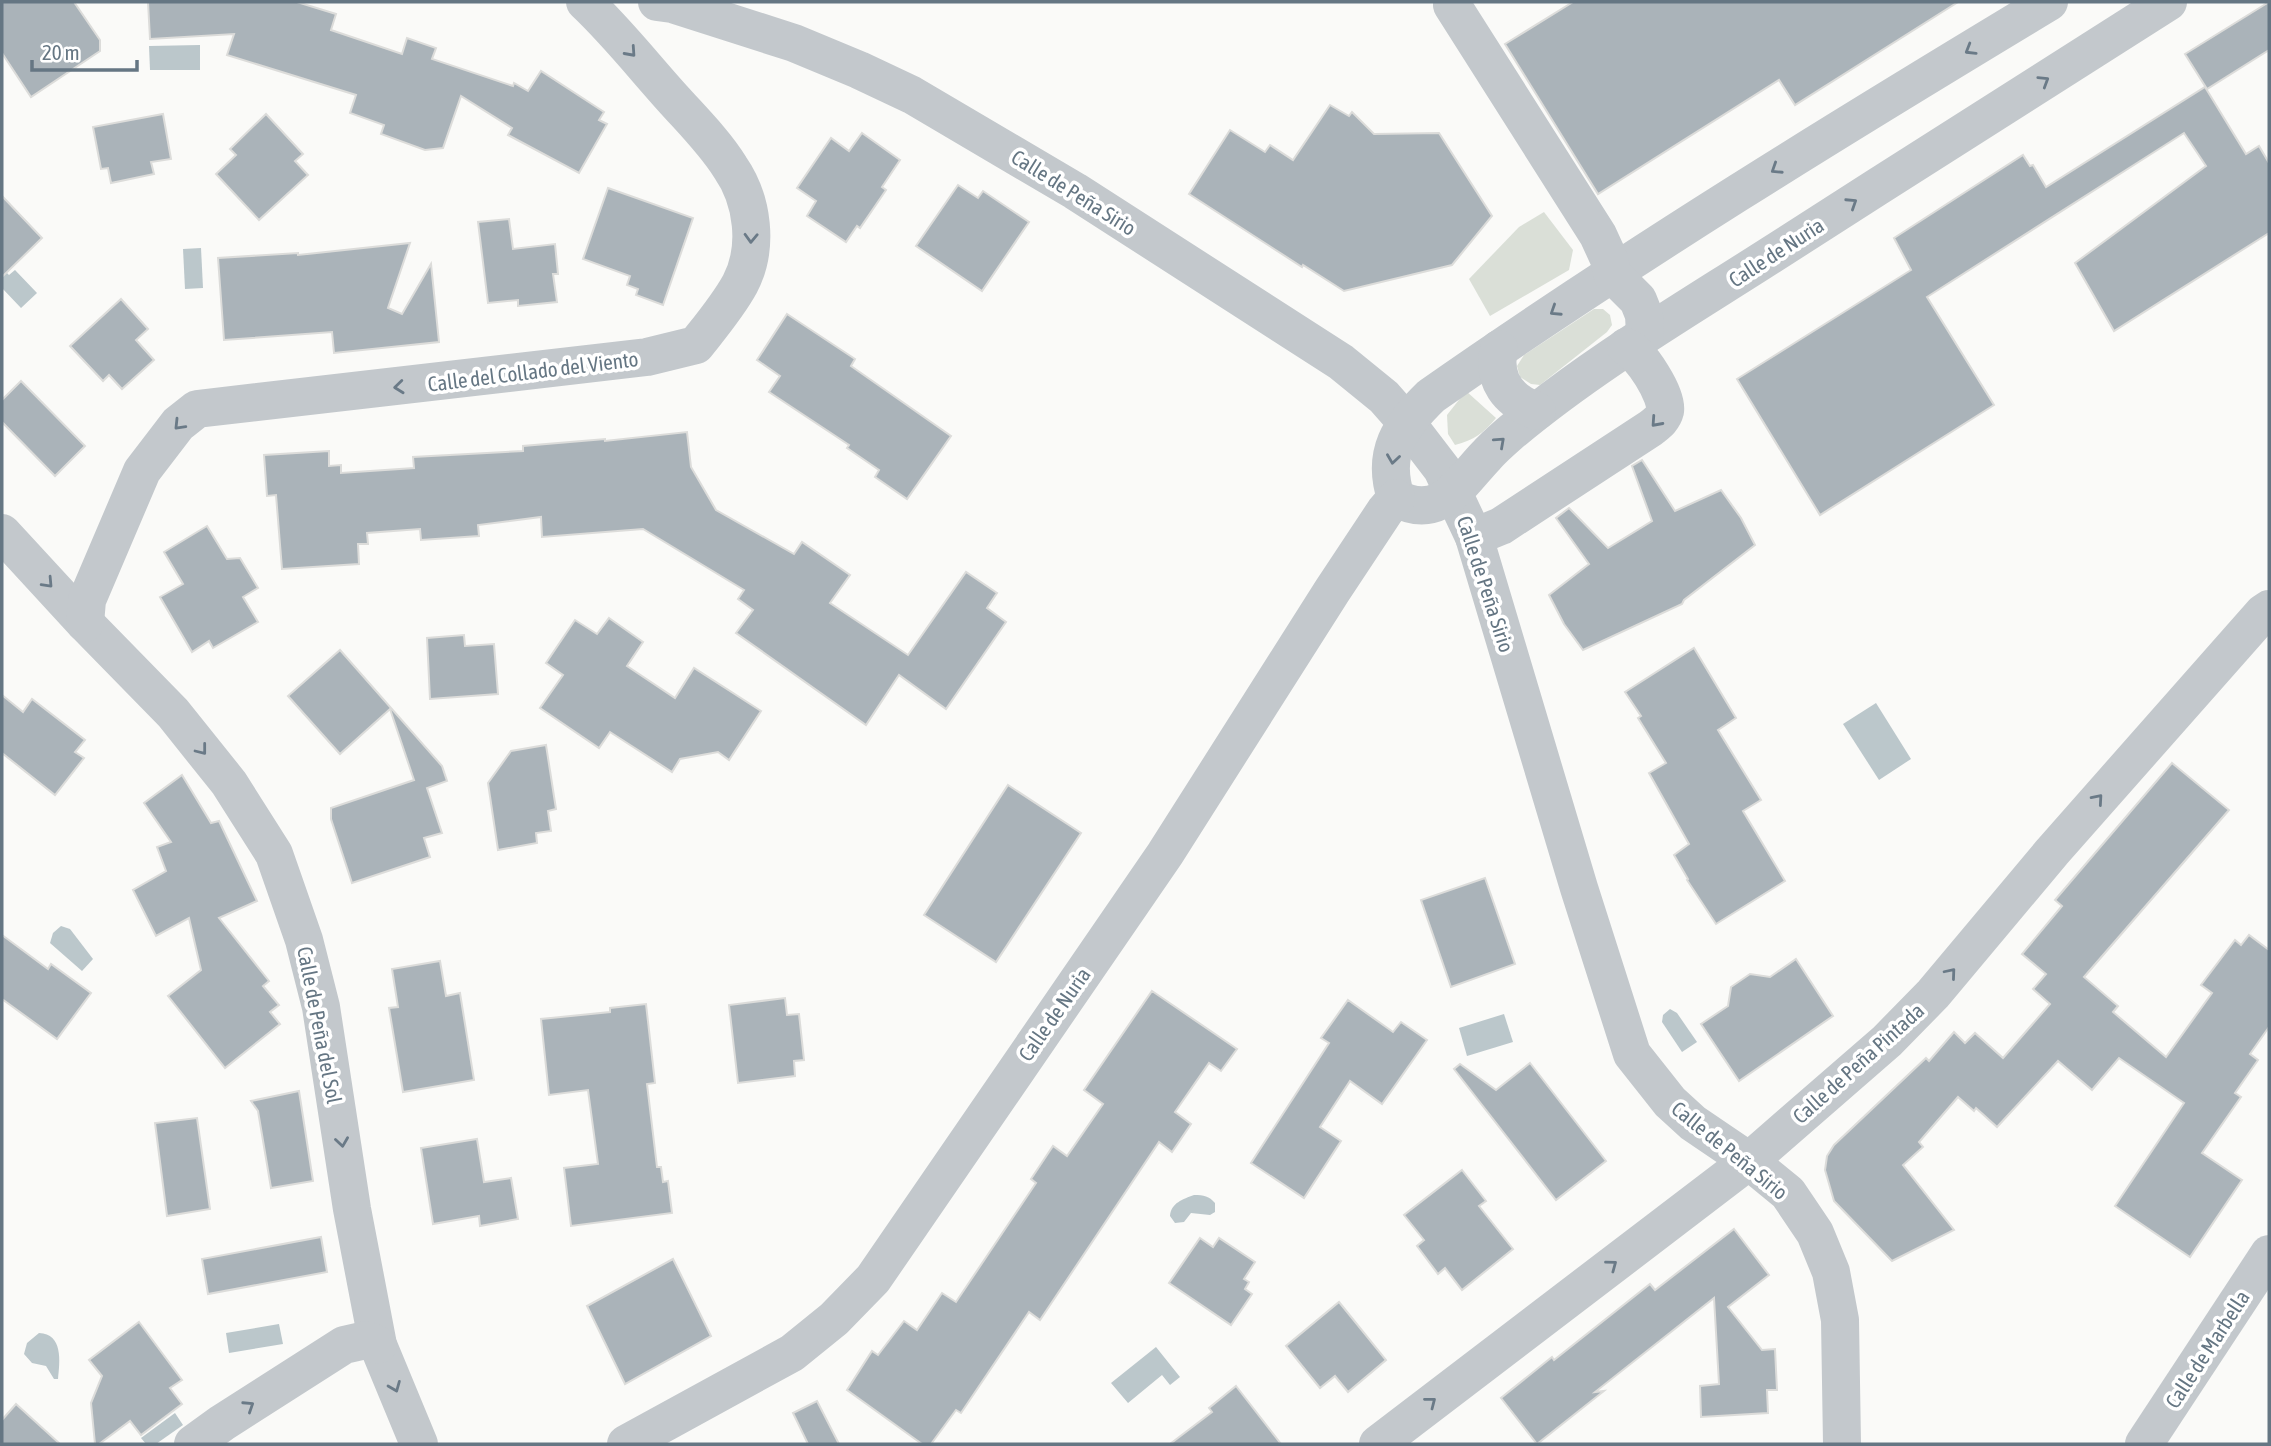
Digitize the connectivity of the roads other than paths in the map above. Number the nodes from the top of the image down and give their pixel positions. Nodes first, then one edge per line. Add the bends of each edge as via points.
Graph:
1 (585, 2) edge
2 (2049, 2) edge
3 (2168, 2) edge
4 (666, 3) edge
5 (1452, 5) dead end
6 (1612, 274) junction
7 (1635, 341) junction
8 (1499, 349) junction
9 (1537, 411) junction
10 (1406, 422) junction
11 (1454, 492) junction
12 (1396, 498) junction
13 (2, 533) edge
14 (1474, 537) junction
15 (2269, 609) edge
16 (85, 623) junction
17 (1749, 1161) junction
18 (2269, 1254) edge
19 (378, 1345) junction
20 (193, 1444) edge
21 (419, 1444) edge
22 (626, 1444) edge
23 (1377, 1444) edge
24 (1842, 1444) edge
25 (2144, 1444) edge

1 -> 16 street, Calle del Collado del Viento via 717,149 738,179 748,208 751,248 741,282 696,345 634,359 197,409 178,424 142,471 87,600
2 -> 6 street
7 -> 3 street, Calle de Nuria
4 - 10 street, Calle de Peña Sirio via 794,43 912,95 1075,191 1341,362
5 - 6 street via 1598,235
6 - 7 street via 1638,300 1644,315
6 -> 8 street
7 - 9 street, Calle de Nuria
7 -> 14 street via 1633,350 1664,401 1666,409 1660,420 1501,526
8 - 9 street via 1500,379 1521,405
8 - 10 street via 1431,396
11 -> 9 street, Calle de Nuria via 1486,455
10 - 11 street, Calle de Peña Sirio
10 -> 12 street via 1393,450
11 - 12 street, Calle de Nuria via 1434,504 1419,506
11 - 14 street, Calle de Peña Sirio
12 - 22 street, Calle de Nuria via 1165,854 873,1279 792,1353
13 -> 16 street, Calle de Peña del Sol
14 - 17 street, Calle de Peña Sirio via 1632,1054 1670,1102
17 -> 15 street, Calle de Peña Pintada via 1887,1041 1933,994 2052,852
16 -> 19 street, Calle de Peña del Sol via 173,713 229,783 274,854 321,1007
23 -> 17 street, Calle de Peña Pintada
17 - 24 street, Calle de Peña Sirio via 1788,1193 1815,1233 1831,1272 1840,1320
18 - 25 street, Calle de Marbella
20 -> 19 street via 344,1345 366,1340
19 -> 21 street, Calle de Peña del Sol

